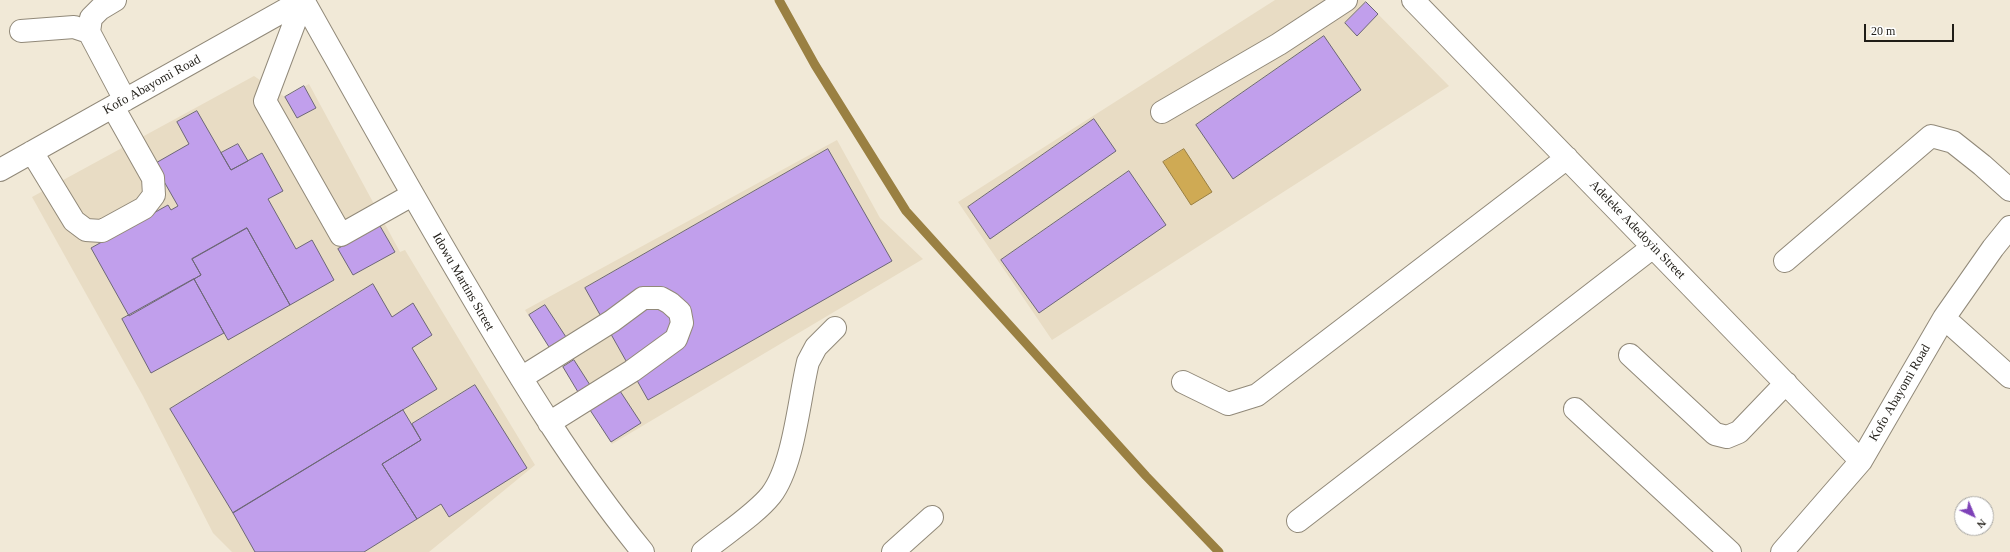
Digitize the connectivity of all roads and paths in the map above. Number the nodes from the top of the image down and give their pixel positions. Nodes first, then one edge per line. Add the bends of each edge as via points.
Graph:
1 (115, 0) edge
2 (303, 0) edge
3 (1346, 0) edge
4 (1413, 0) edge
5 (21, 30) dead end
6 (88, 32) junction
7 (119, 103) junction
8 (1162, 112) dead end
9 (32, 152) junction
10 (1566, 158) junction
11 (0, 170) edge
12 (2010, 190) edge
13 (412, 195) junction
14 (2010, 227) edge
15 (1653, 247) junction
16 (1784, 261) dead end
17 (1944, 318) junction
18 (835, 328) dead end
19 (1630, 355) dead end
20 (2010, 376) edge
21 (521, 378) junction
22 (1183, 382) dead end
23 (1786, 383) junction
24 (1575, 410) dead end
25 (548, 423) junction
26 (1861, 461) junction
27 (932, 517) dead end
28 (1298, 521) dead end
29 (643, 552) edge
30 (703, 552) edge
31 (893, 552) edge
32 (1730, 552) edge
33 (1782, 552) edge

1 - 6 street via 91,18
2 - 7 street, Kofo Abayomi Road
2 - 13 street, Idowu Martins Street
2 - 13 street via 265,100 341,235
3 - 8 street via 1279,44
4 - 10 street, Adeleke Adedoyin Street
5 - 6 street via 74,27
6 - 7 street
7 - 9 street, Kofo Abayomi Road
7 - 9 street via 154,178 154,195 144,208 102,231 86,230 74,221
9 - 11 street, Kofo Abayomi Road
10 - 15 street, Adeleke Adedoyin Street
10 - 22 street via 1257,395 1228,404
12 - 16 street via 1954,142 1931,136
13 - 21 street, Idowu Martins Street
14 - 17 street, Kofo Abayomi Road
15 - 23 street, Adeleke Adedoyin Street
15 - 28 street
17 - 20 street
17 - 26 street, Kofo Abayomi Road
18 - 30 street via 816,347 808,362 785,465 773,490 747,517
19 - 23 street via 1715,434 1727,437 1739,432
21 - 25 street, Idowu Martins Street
21 - 25 street via 606,325 643,298 661,298 680,312 682,323 676,339 632,371
23 - 26 street, Adeleke Adedoyin Street
24 - 32 street
25 - 29 street, Idowu Martins Street
26 - 33 street, Kofo Abayomi Road
27 - 31 street

